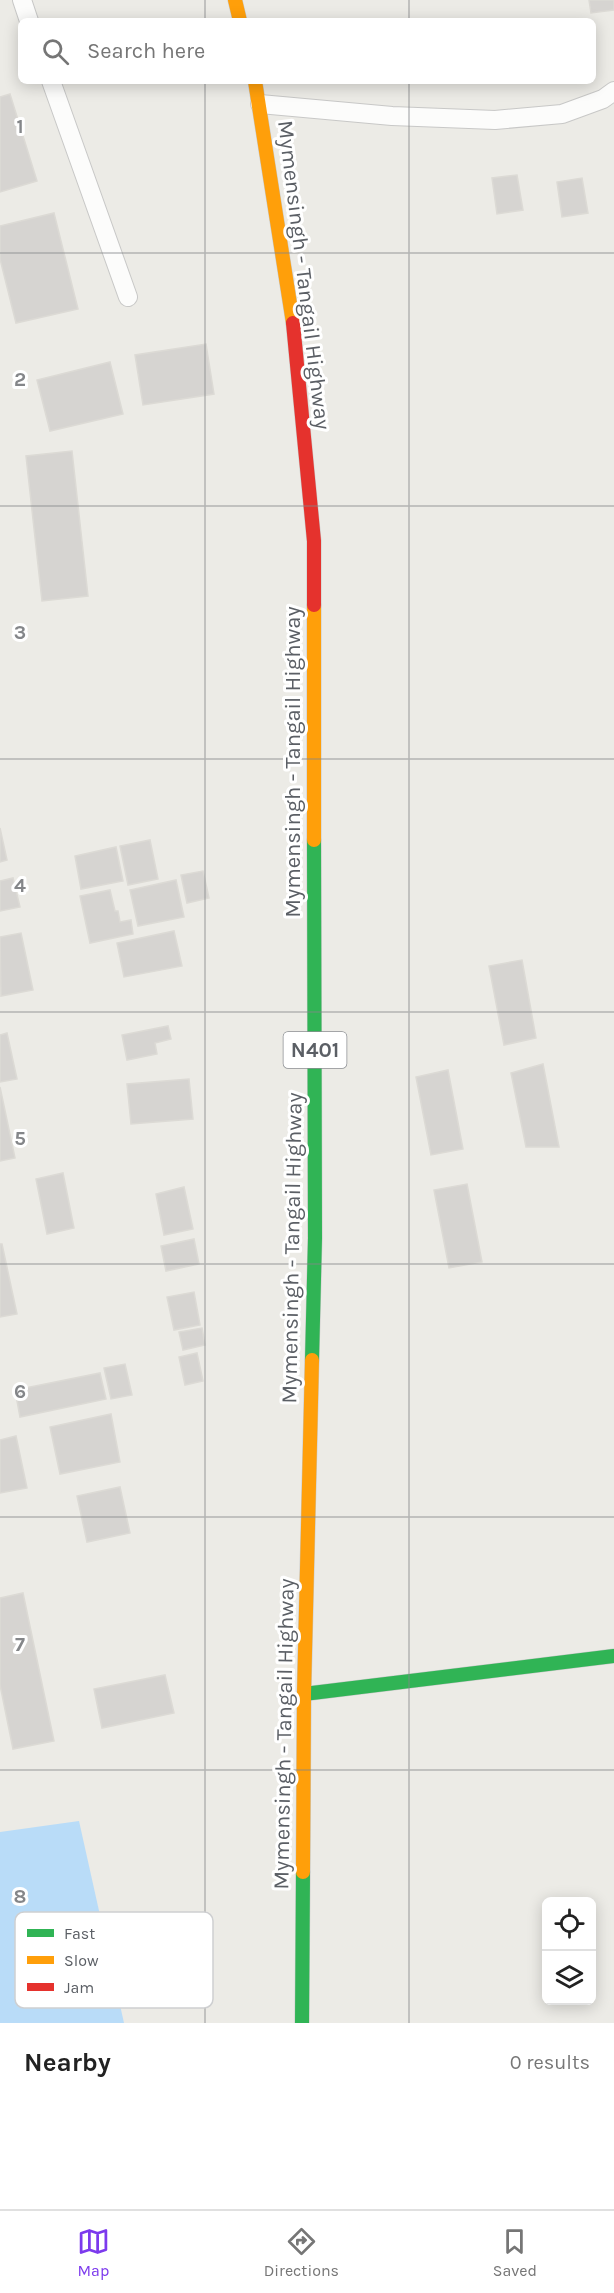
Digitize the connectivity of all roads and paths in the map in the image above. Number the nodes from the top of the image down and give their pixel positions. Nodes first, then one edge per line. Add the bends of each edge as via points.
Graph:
1 (22, 0) edge
2 (234, 0) edge
3 (28, 18) edge
4 (239, 18) edge
5 (52, 84) edge
6 (256, 84) edge
7 (614, 91) edge
8 (260, 104) junction
9 (128, 297) dead end
10 (614, 1656) edge
11 (304, 1694) junction
12 (302, 2023) edge

1 - 3 lane
2 - 4 main road
5 - 9 lane
6 - 8 main road, Mymensingh - Tangail Highway / N401
7 - 8 lane via 562,114 495,120 392,116
8 - 11 main road, Mymensingh - Tangail Highway / N401 via 296,346 314,541 315,1238
10 - 11 main road
11 - 12 main road, Mymensingh - Tangail Highway / N401

